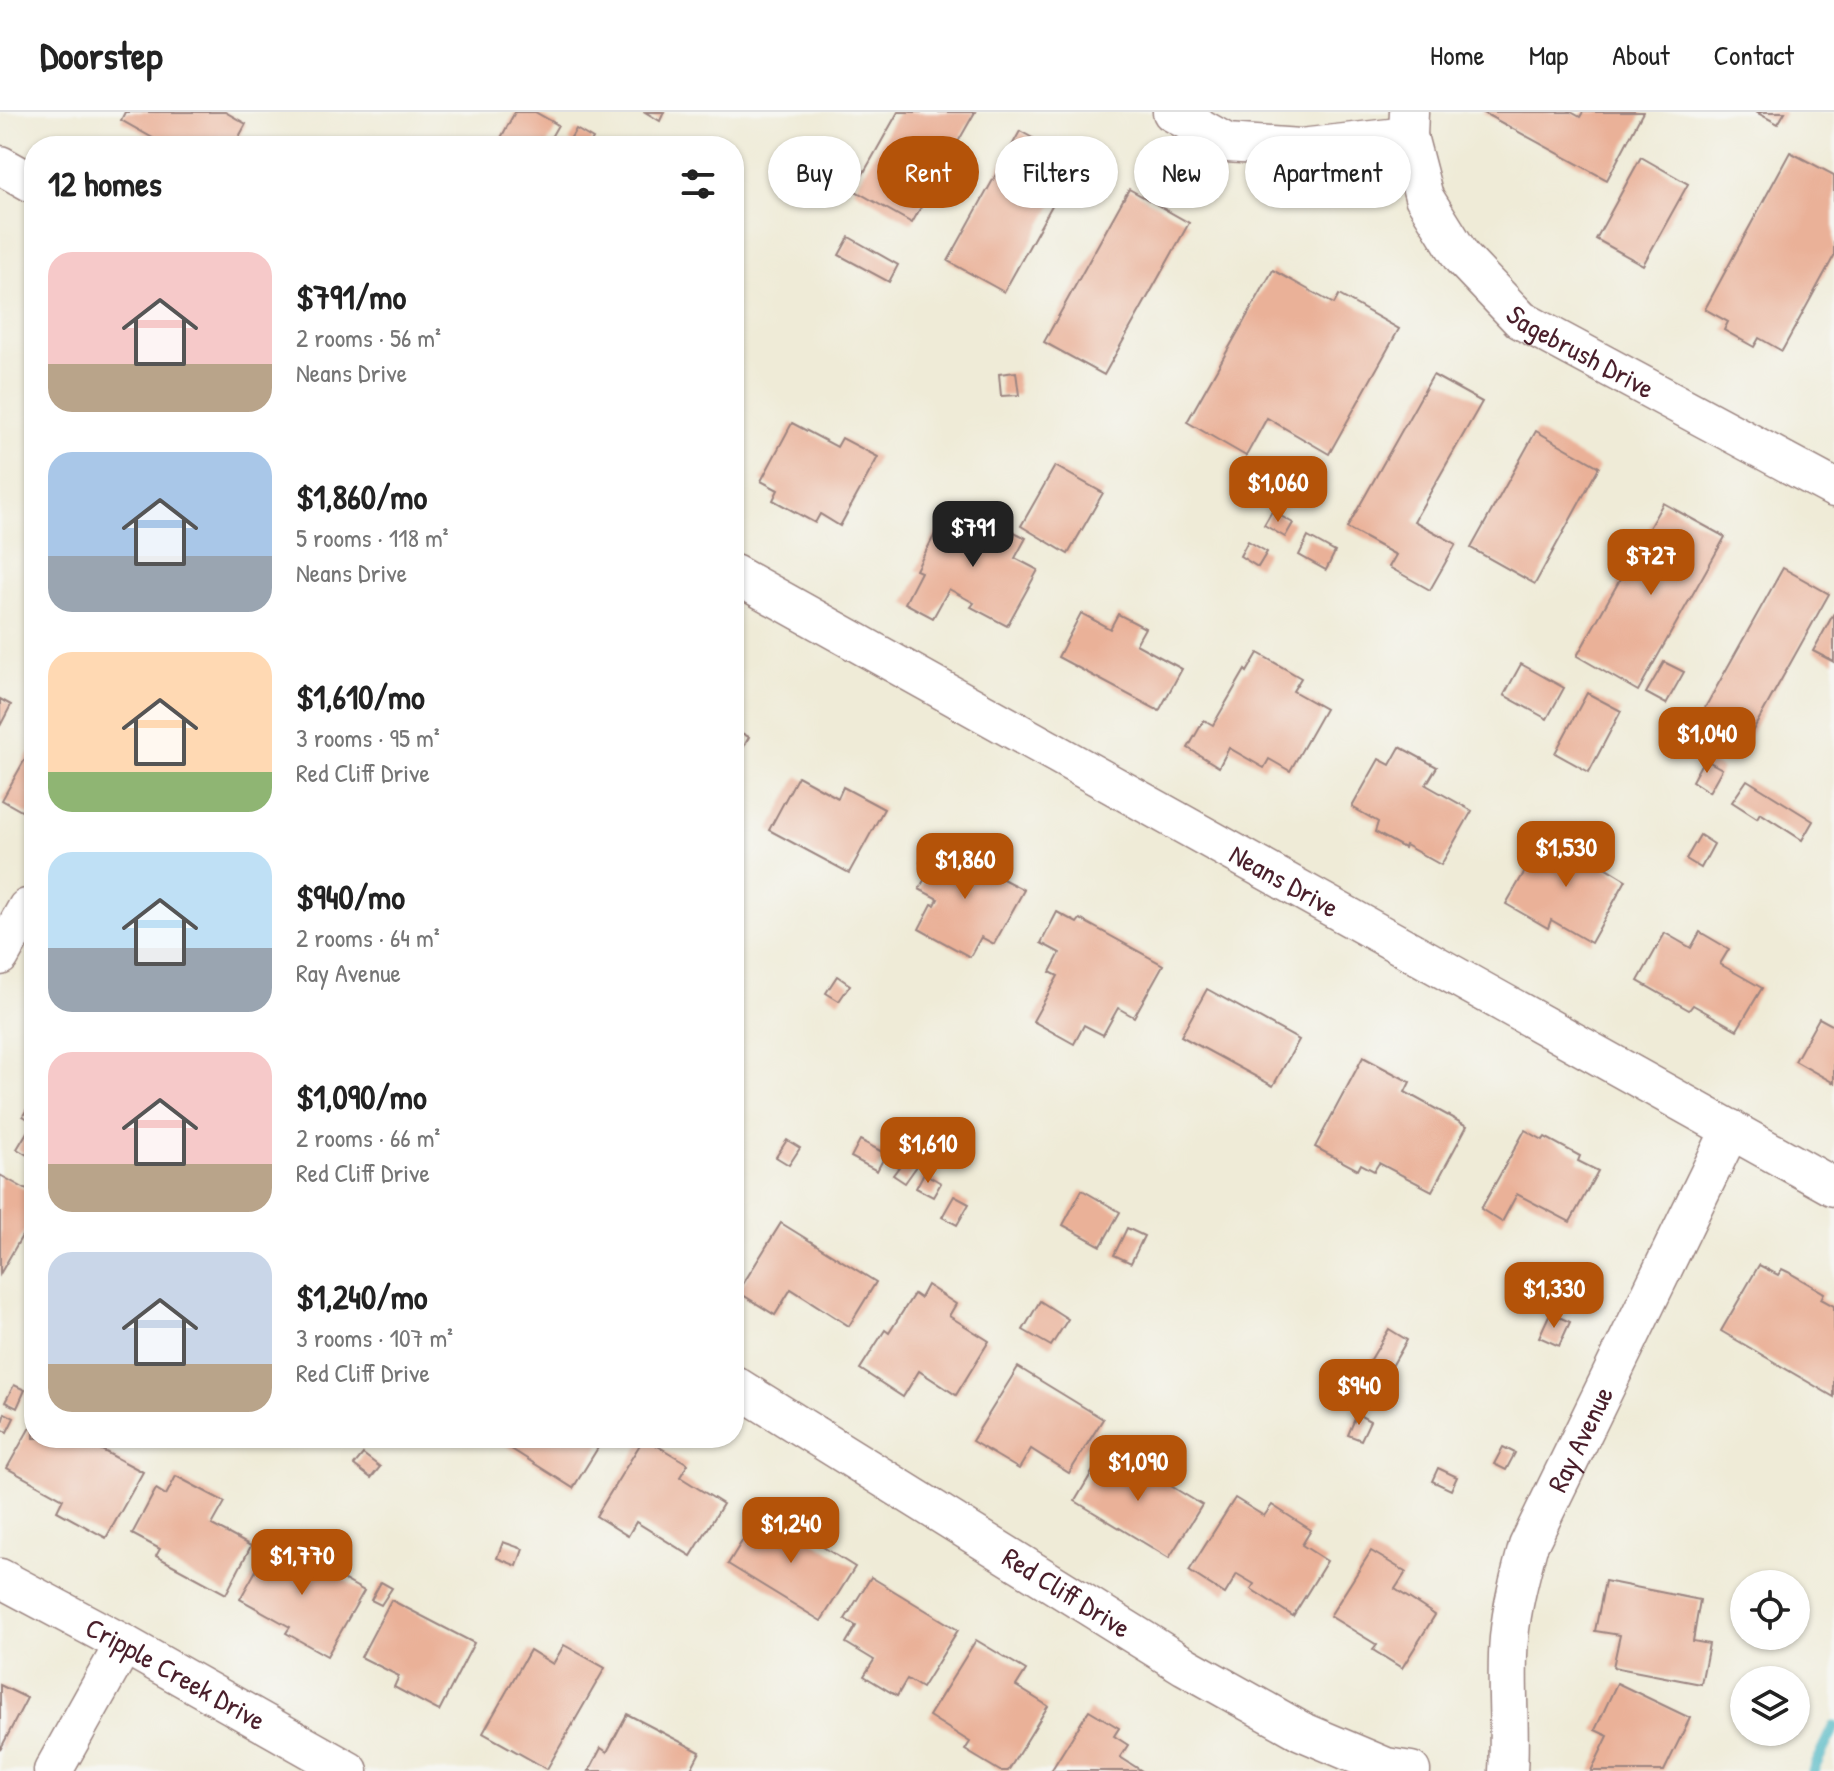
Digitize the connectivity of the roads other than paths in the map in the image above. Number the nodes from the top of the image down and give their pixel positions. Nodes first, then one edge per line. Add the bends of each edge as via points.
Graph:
1 (1172, 112) edge
2 (1409, 124) edge
3 (0, 165) edge
4 (24, 178) edge
5 (1834, 488) edge
6 (744, 580) edge
7 (20, 905) edge
8 (0, 956) edge
9 (1731, 1129) junction
10 (1834, 1187) edge
11 (744, 1391) edge
12 (0, 1578) edge
13 (124, 1644) junction
14 (53, 1771) edge
15 (349, 1771) edge
16 (1411, 1771) edge
17 (1508, 1771) edge

1 - 2 street via 1227,143 1300,148
2 - 5 street, Sagebrush Drive via 1424,197 1462,258 1521,320
3 - 4 street
6 - 9 street, Neans Drive
7 - 8 street
9 - 10 street, Neans Drive
9 - 17 street, Ray Avenue via 1528,1546 1509,1641
11 - 16 street, Red Cliff Drive via 1185,1666 1301,1731 1386,1767
12 - 13 street, Cripple Creek Drive
13 - 14 street
13 - 15 street, Cripple Creek Drive

